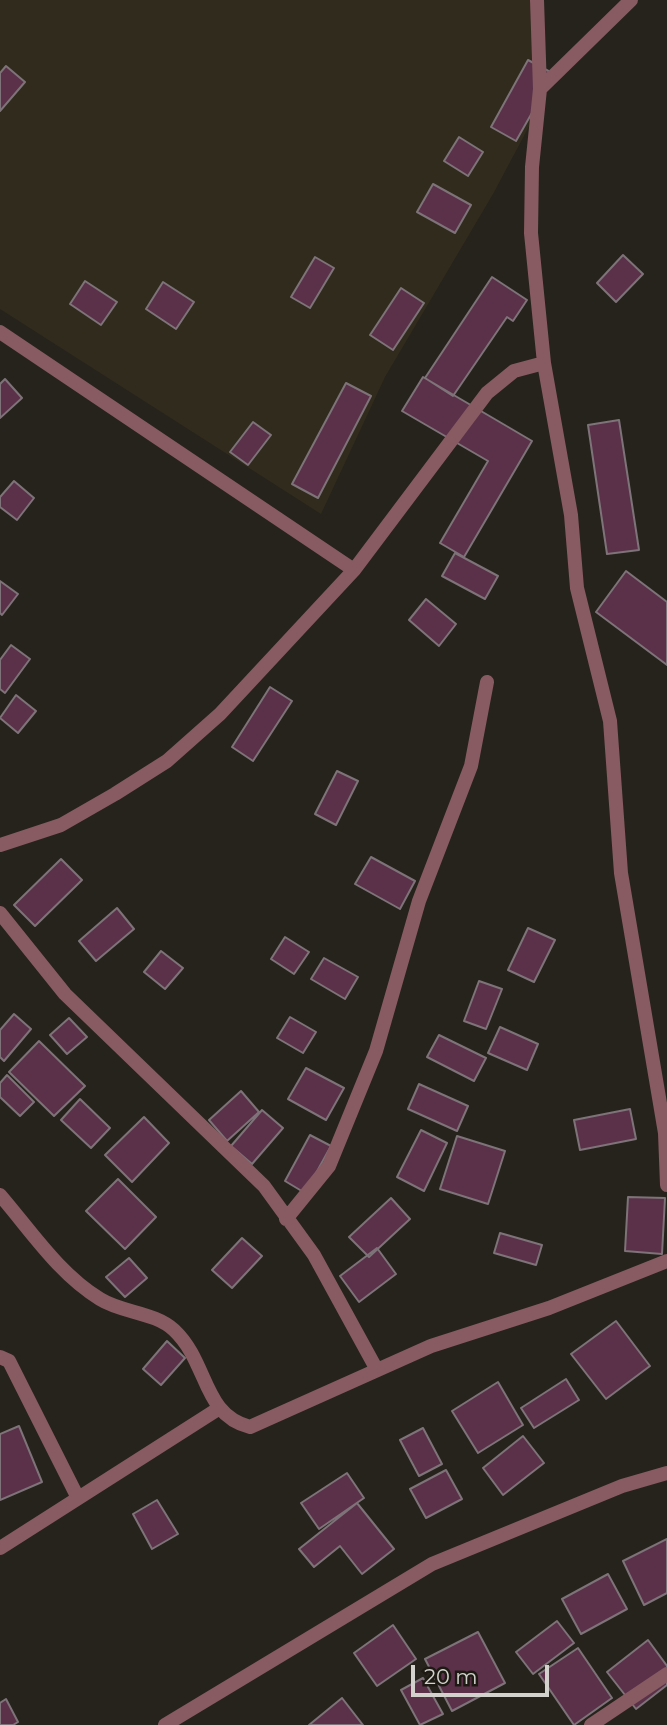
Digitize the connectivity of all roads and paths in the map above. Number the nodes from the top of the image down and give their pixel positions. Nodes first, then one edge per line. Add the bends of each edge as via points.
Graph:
1 (537, 0) edge
2 (631, 0) edge
3 (540, 89) junction
4 (0, 332) edge
5 (544, 363) junction
6 (354, 570) junction
7 (487, 682) dead end
8 (0, 845) edge
9 (0, 913) edge
10 (667, 1185) edge
11 (0, 1195) edge
12 (286, 1219) junction
13 (667, 1261) edge
14 (0, 1357) edge
15 (377, 1370) junction
16 (218, 1409) junction
17 (667, 1472) edge
18 (78, 1498) junction
19 (0, 1548) edge
20 (667, 1674) edge
21 (165, 1725) edge
22 (591, 1725) edge

1 - 3 street
2 - 3 street
3 - 5 street via 531,233
4 - 6 street
5 - 6 street via 514,371 487,393
5 - 10 street via 571,515 577,588 610,722 621,873 665,1133
6 - 8 street via 220,714 167,761 61,825
7 - 12 street via 471,765 419,901 376,1051 329,1166
9 - 12 street via 65,994 264,1186
11 - 16 street via 51,1257 101,1300 173,1328 196,1358
12 - 15 street via 314,1255
13 - 15 street
14 - 18 street via 9,1361
15 - 16 street via 250,1427
16 - 18 street
17 - 21 street via 432,1564
18 - 19 street
20 - 22 street

